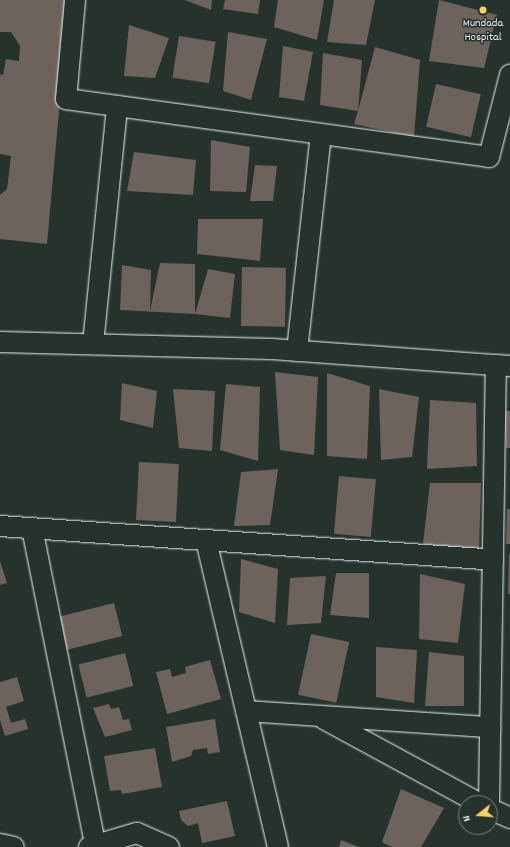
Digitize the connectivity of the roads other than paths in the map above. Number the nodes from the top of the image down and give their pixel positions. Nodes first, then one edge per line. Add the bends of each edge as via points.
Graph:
1 (75, 0) edge
2 (510, 75) edge
3 (117, 106) junction
4 (321, 134) junction
5 (0, 342) edge
6 (93, 344) junction
7 (297, 351) junction
8 (503, 366) edge
9 (0, 526) edge
10 (32, 528) junction
11 (206, 540) junction
12 (493, 560) junction
13 (246, 711) junction
14 (319, 716) junction
15 (490, 728) junction
16 (464, 795) edge
17 (489, 795) edge
18 (498, 813) edge
19 (510, 818) edge
20 (0, 844) edge
21 (93, 846) edge
22 (14, 847) edge
23 (169, 847) edge
24 (278, 847) edge

1 - 3 street via 66,99
2 - 4 street via 489,157
3 - 4 street
3 - 6 street
4 - 7 street
5 - 6 street
6 - 7 street
7 - 8 street
8 - 12 street
9 - 10 street
10 - 11 street
10 - 21 street
11 - 12 street
11 - 13 street
12 - 15 street
13 - 14 street
13 - 24 street
14 - 15 street
14 - 16 street
15 - 17 street
18 - 19 street
20 - 22 street
21 - 23 street via 137,833

